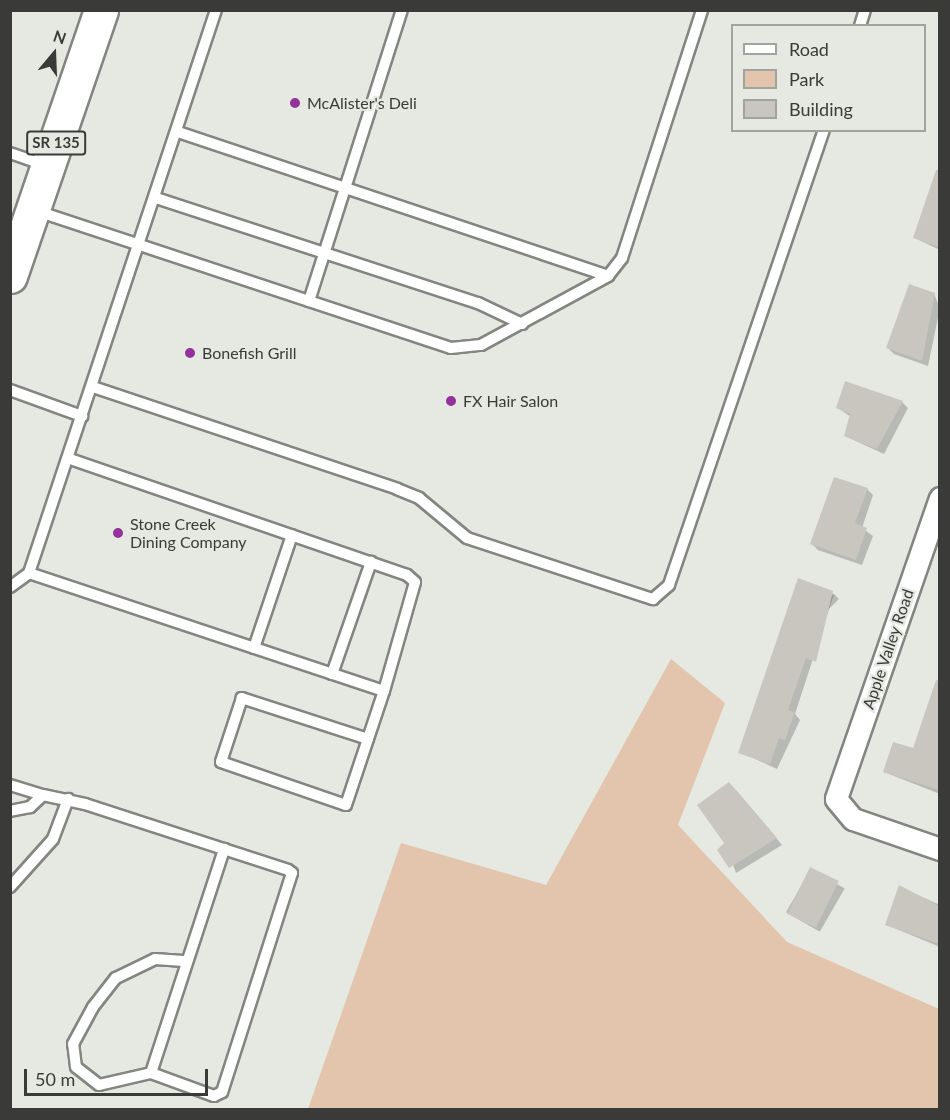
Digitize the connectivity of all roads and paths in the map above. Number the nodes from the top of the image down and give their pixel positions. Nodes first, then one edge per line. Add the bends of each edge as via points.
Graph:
1 (100, 10) edge
2 (216, 10) edge
3 (402, 10) edge
4 (702, 10) edge
5 (178, 132) junction
6 (823, 132) edge
7 (10, 153) edge
8 (49, 166) junction
9 (345, 188) junction
10 (156, 198) junction
11 (34, 210) junction
12 (141, 245) junction
13 (325, 251) junction
14 (13, 264) edge
15 (608, 276) junction
16 (309, 301) junction
17 (522, 324) junction
18 (93, 387) junction
19 (10, 390) edge
20 (82, 416) junction
21 (68, 458) junction
22 (939, 498) edge
23 (291, 535) junction
24 (370, 562) junction
25 (29, 573) junction
26 (10, 587) edge
27 (254, 648) junction
28 (332, 674) junction
29 (384, 691) junction
30 (368, 740) junction
31 (10, 785) edge
32 (43, 795) junction
33 (68, 799) junction
34 (10, 811) edge
35 (224, 849) junction
36 (939, 849) edge
37 (10, 887) edge
38 (187, 961) junction
39 (151, 1073) junction

1 - 8 main road, SR 135
2 - 5 lane
3 - 9 lane
4 - 15 lane via 622,258
5 - 9 lane
5 - 10 lane
6 - 18 lane via 669,585 653,599 467,538 419,498 396,489
7 - 8 lane
8 - 11 main road, SR 135
9 - 13 lane
9 - 15 lane
10 - 12 lane
10 - 13 lane
11 - 12 lane
11 - 14 main road, SR 135
12 - 16 lane
12 - 18 lane
13 - 16 lane
13 - 17 lane
15 - 17 lane
16 - 17 lane via 451,348 481,345
18 - 20 lane
19 - 20 lane
20 - 21 lane
21 - 23 lane
21 - 25 lane
22 - 36 street, Apple Valley Road via 836,800 852,819
23 - 24 lane
23 - 27 lane
24 - 28 lane
24 - 29 lane via 415,582
25 - 26 lane
25 - 27 lane
27 - 28 lane
28 - 29 lane
29 - 30 lane
30 - 30 lane via 346,805 221,762 242,698
31 - 32 lane
32 - 33 lane
32 - 34 lane via 30,807
33 - 35 lane
33 - 37 lane via 53,839
35 - 38 lane
35 - 39 lane via 288,870 293,877 222,1092 214,1096
38 - 39 lane
38 - 39 lane via 155,959 116,978 93,1006 74,1044 76,1067 99,1085

